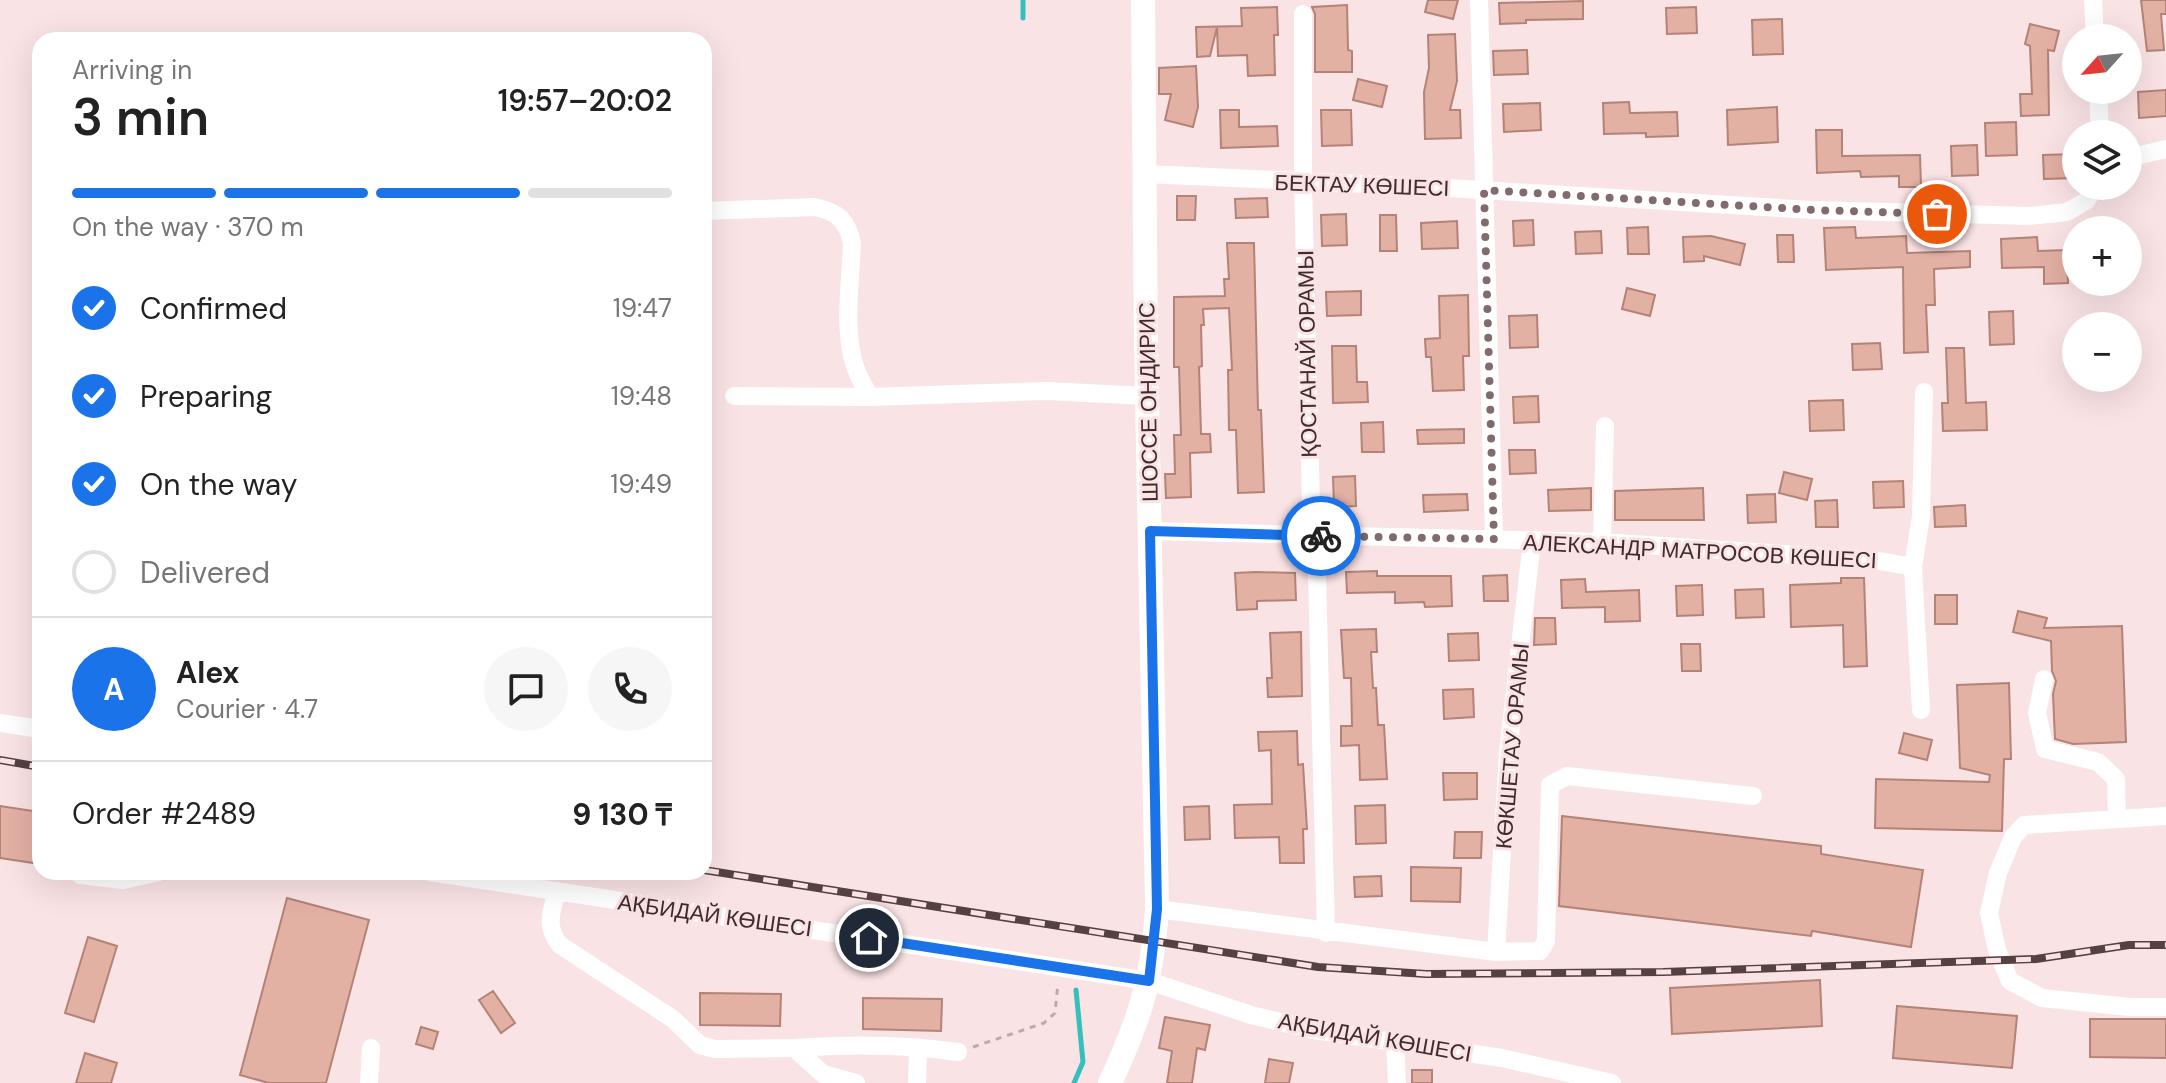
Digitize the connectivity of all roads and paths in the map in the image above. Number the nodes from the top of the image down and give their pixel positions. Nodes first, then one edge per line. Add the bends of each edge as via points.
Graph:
1 (1143, 0) edge
2 (1479, 0) edge
3 (2093, 0) edge
4 (1303, 14) dead end
5 (2094, 24) edge
6 (2166, 149) edge
7 (2142, 155) edge
8 (1145, 174) junction
9 (1303, 183) junction
10 (1484, 190) junction
11 (2087, 200) edge
12 (712, 211) edge
13 (1924, 392) dead end
14 (734, 396) dead end
15 (1147, 396) junction
16 (870, 397) junction
17 (1605, 426) dead end
18 (1150, 531) junction
19 (1316, 536) junction
20 (1494, 539) junction
21 (1532, 541) junction
22 (1602, 542) junction
23 (1913, 567) junction
24 (2044, 679) dead end
25 (1921, 710) dead end
26 (0, 723) edge
27 (32, 728) edge
28 (1753, 796) dead end
29 (2166, 816) edge
30 (2117, 819) junction
31 (483, 880) edge
32 (557, 891) junction
33 (1157, 909) junction
34 (1326, 933) junction
35 (1496, 952) junction
36 (1059, 966) junction
37 (1149, 981) junction
38 (2166, 1007) edge
39 (1395, 1041) junction
40 (918, 1047) junction
41 (371, 1048) dead end
42 (794, 1048) junction
43 (958, 1052) joint
44 (1577, 1079) edge
45 (369, 1083) edge
46 (856, 1083) edge
47 (917, 1083) edge
48 (1110, 1083) edge
49 (1397, 1083) edge
50 (1612, 1083) edge

1 - 8 main road, ШОССЕ ОНДИРИС
2 - 10 street
3 - 5 street
4 - 9 street, ҚОСТАНАЙ ОРАМЫ
6 - 7 street
8 - 9 street, БЕКТАУ КӨШЕСІ
8 - 15 main road, ШОССЕ ОНДИРИС
9 - 10 street, БЕКТАУ КӨШЕСІ
9 - 19 street, ҚОСТАНАЙ ОРАМЫ
10 - 11 street, БЕКТАУ КӨШЕСІ via 1813,210 2030,216 2067,212
10 - 20 street
12 - 16 street via 814,207 842,218 852,243 852,350
13 - 23 street via 1921,516
14 - 16 street
15 - 16 street via 1047,391
15 - 18 main road, ШОССЕ ОНДИРИС
17 - 22 street
18 - 19 street, АЛЕКСАНДР МАТРОСОВ КӨШЕСІ
18 - 33 main road, ШОССЕ ОНДИРИС
19 - 20 street, АЛЕКСАНДР МАТРОСОВ КӨШЕСІ
19 - 34 street, ҚОСТАНАЙ ОРАМЫ
20 - 21 street, АЛЕКСАНДР МАТРОСОВ КӨШЕСІ
21 - 22 street, АЛЕКСАНДР МАТРОСОВ КӨШЕСІ
21 - 35 street, КӨКШЕТАУ ОРАМЫ via 1508,752
22 - 23 street, АЛЕКСАНДР МАТРОСОВ КӨШЕСІ
23 - 25 street
24 - 30 street via 2037,713 2045,749 2098,762 2116,779
26 - 27 street
28 - 35 street via 1567,776 1550,785 1546,941 1540,951
29 - 30 street
30 - 38 street via 2024,825 2013,837 1989,913 1997,950 2010,981 2042,998
31 - 32 street, АҚБИДАЙ КӨШЕСІ
32 - 36 street, АҚБИДАЙ КӨШЕСІ
32 - 42 street via 549,919 560,945 673,1019 700,1045
33 - 34 street
33 - 37 main road, ШОССЕ ОНДИРИС
34 - 35 street
36 - 37 street, АҚБИДАЙ КӨШЕСІ
36 - 43 path via 1055,1013 1044,1023
37 - 39 street, АҚБИДАЙ КӨШЕСІ via 1251,1015
37 - 48 main road, ШОССЕ ОНДИРИС via 1135,1030
39 - 44 street, АҚБИДАЙ КӨШЕСІ via 1502,1058
39 - 49 street
40 - 42 street
40 - 43 street
40 - 47 street
41 - 45 street
42 - 46 street via 823,1074
44 - 50 street, АҚБИДАЙ КӨШЕСІ

